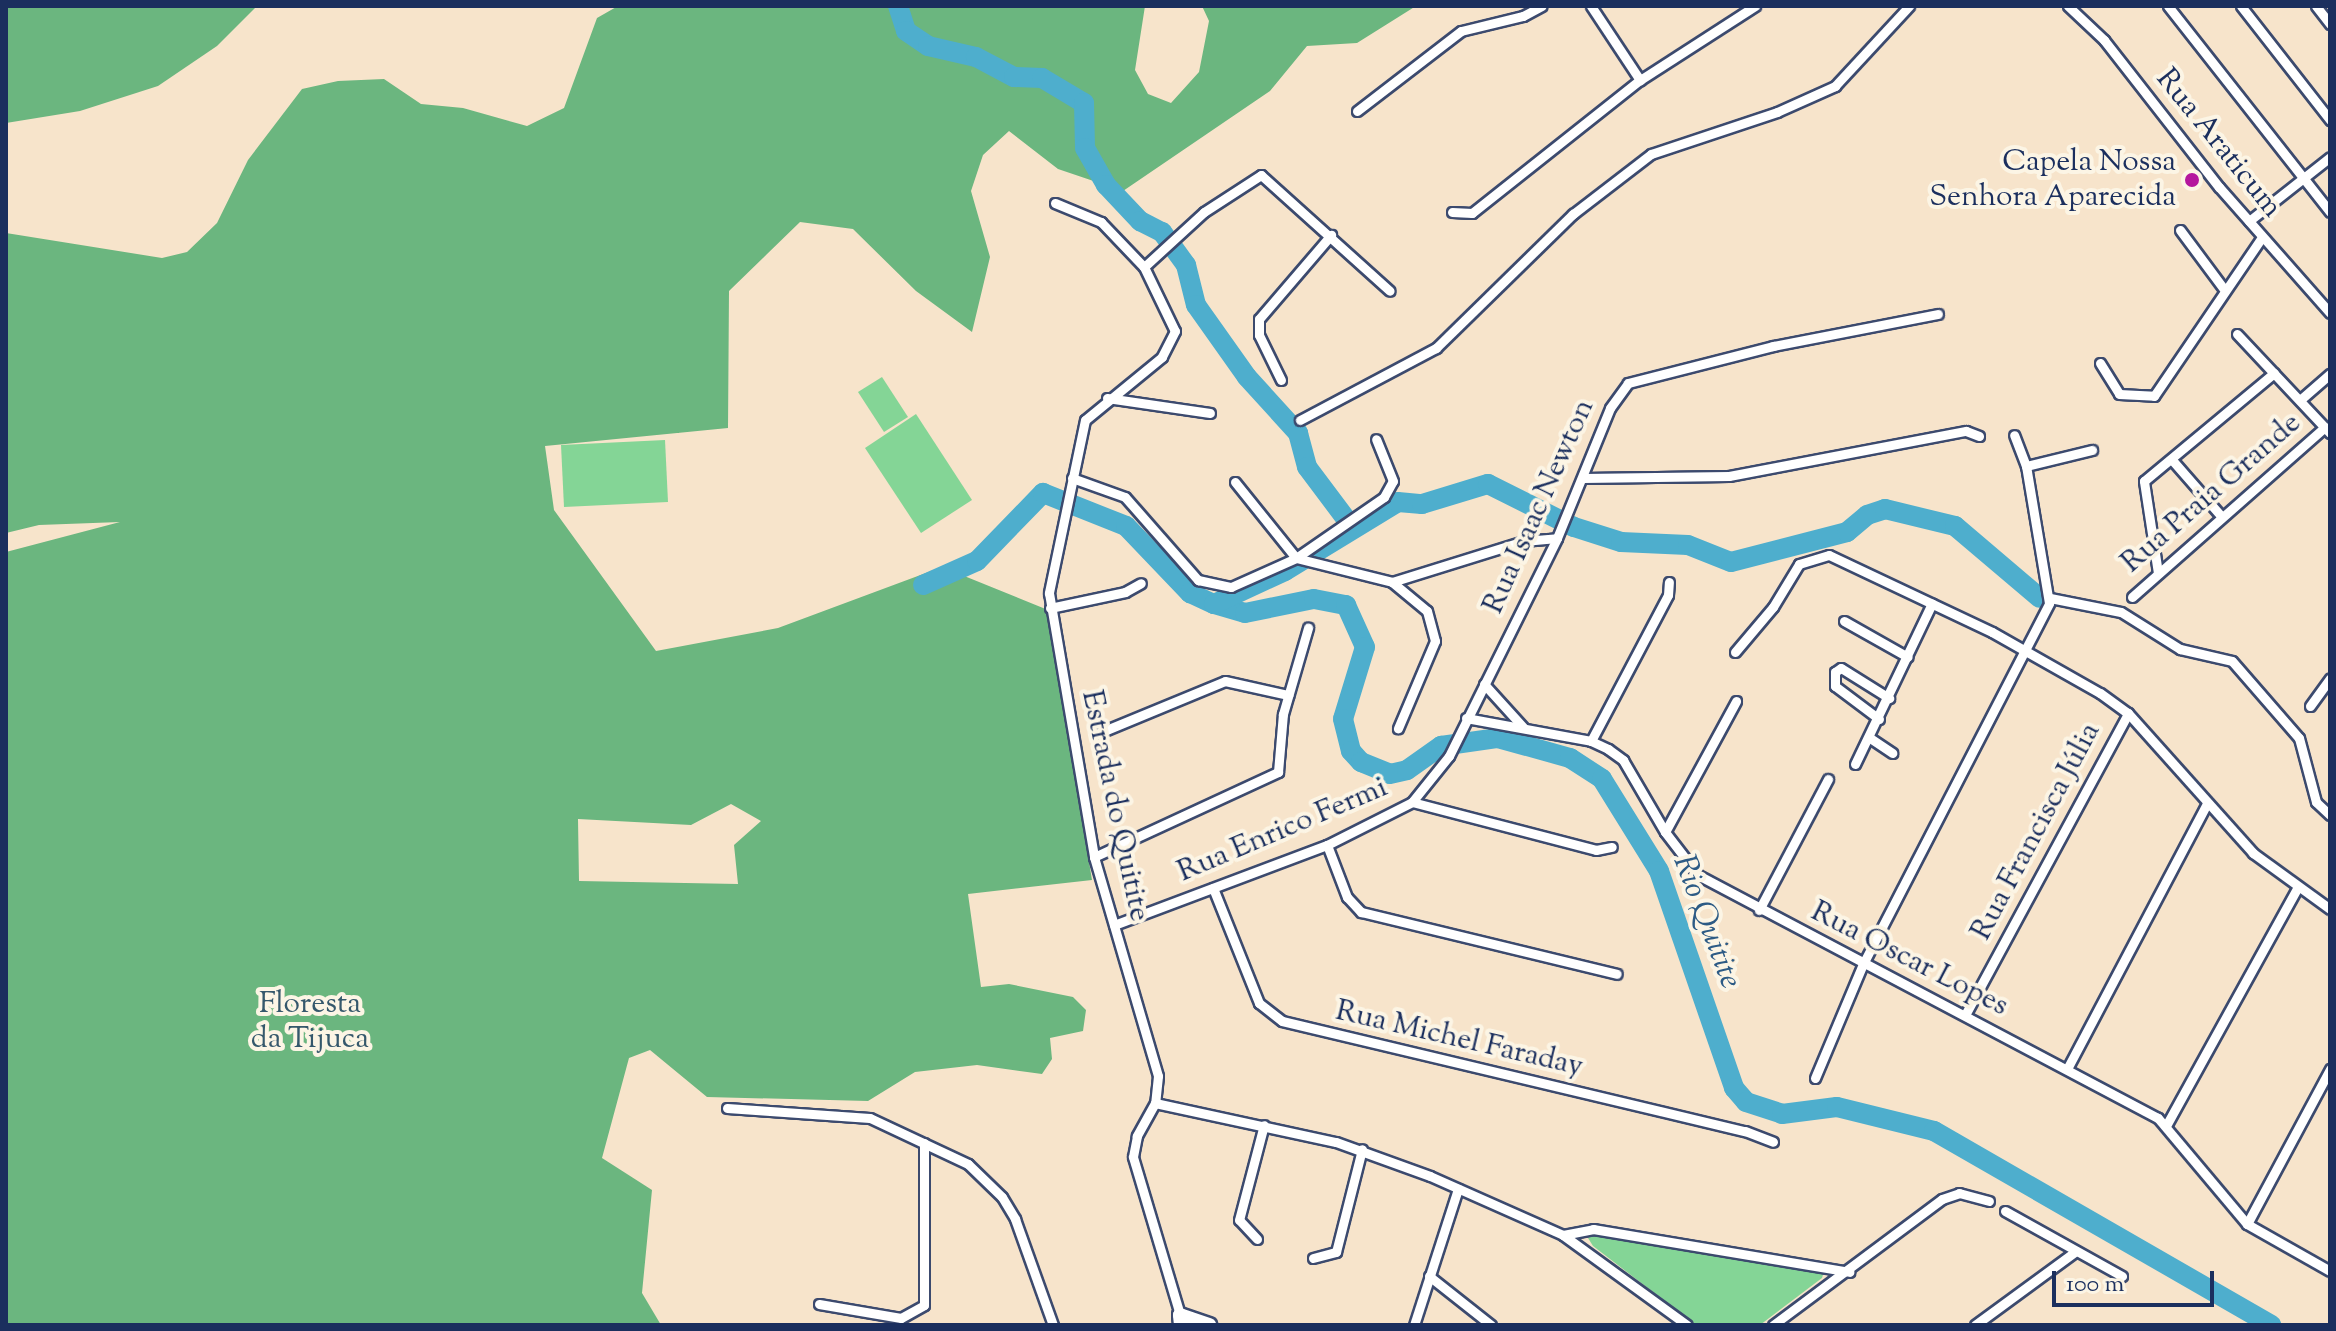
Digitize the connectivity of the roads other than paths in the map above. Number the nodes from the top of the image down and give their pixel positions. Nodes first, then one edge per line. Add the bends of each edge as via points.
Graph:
1 (1542, 6) edge
2 (1591, 6) edge
3 (1755, 6) edge
4 (1909, 6) edge
5 (2068, 6) edge
6 (2168, 6) edge
7 (2241, 6) edge
8 (2316, 6) edge
9 (2330, 24) edge
10 (1640, 80) junction
11 (1357, 111) dead end
12 (2330, 120) edge
13 (2330, 157) edge
14 (2301, 181) junction
15 (1055, 203) dead end
16 (1452, 212) dead end
17 (2330, 212) edge
18 (2249, 221) junction
19 (2180, 230) dead end
20 (1331, 235) junction
21 (2262, 237) junction
22 (1144, 267) junction
23 (2223, 288) junction
24 (1390, 291) dead end
25 (2330, 313) edge
26 (1938, 314) dead end
27 (2237, 334) dead end
28 (2100, 363) dead end
29 (2274, 373) junction
30 (2330, 374) edge
31 (1281, 380) dead end
32 (1107, 398) junction
33 (2300, 400) junction
34 (1210, 413) dead end
35 (1300, 420) dead end
36 (2327, 430) edge
37 (2014, 435) dead end
38 (1979, 436) dead end
39 (1376, 439) dead end
40 (2092, 450) dead end
41 (2173, 461) junction
42 (2026, 466) junction
43 (1072, 478) junction
44 (1583, 478) junction
45 (1235, 482) dead end
46 (2222, 517) junction
47 (1559, 535) junction
48 (1298, 558) junction
49 (2158, 573) junction
50 (1392, 582) junction
51 (1669, 582) dead end
52 (1141, 583) dead end
53 (2132, 597) dead end
54 (2050, 598) junction
55 (1932, 603) junction
56 (1050, 608) junction
57 (1844, 621) dead end
58 (1308, 628) dead end
59 (1735, 652) dead end
60 (2026, 652) junction
61 (1908, 657) junction
62 (2330, 678) edge
63 (1484, 684) junction
64 (1288, 695) junction
65 (1889, 698) junction
66 (1736, 701) dead end
67 (2310, 706) dead end
68 (2128, 713) junction
69 (1879, 719) junction
70 (1464, 723) junction
71 (1523, 727) junction
72 (1398, 728) dead end
73 (1099, 733) dead end
74 (1870, 738) junction
75 (1591, 741) junction
76 (1892, 753) dead end
77 (1855, 764) dead end
78 (1828, 779) dead end
79 (1412, 802) junction
80 (2207, 804) junction
81 (2330, 815) edge
82 (1665, 832) junction
83 (1327, 845) junction
84 (1612, 847) dead end
85 (1094, 857) junction
86 (2298, 887) junction
87 (1213, 888) junction
88 (2330, 909) edge
89 (1759, 910) junction
90 (1114, 925) junction
91 (1863, 964) junction
92 (1617, 974) dead end
93 (1965, 1015) junction
94 (2067, 1069) junction
95 (2330, 1069) edge
96 (1815, 1078) dead end
97 (1155, 1103) junction
98 (727, 1108) dead end
99 (2167, 1124) junction
100 (1264, 1125) junction
101 (1773, 1142) dead end
102 (924, 1143) junction
103 (1362, 1149) junction
104 (1458, 1189) junction
105 (1989, 1201) dead end
106 (2005, 1211) dead end
107 (2247, 1224) junction
108 (1563, 1235) junction
109 (1257, 1239) dead end
110 (2076, 1251) junction
111 (1313, 1258) dead end
112 (2330, 1271) edge
113 (1849, 1272) junction
114 (1429, 1276) junction
115 (2122, 1276) dead end
116 (819, 1304) dead end
117 (1181, 1320) edge
118 (1053, 1325) edge
119 (1209, 1325) edge
120 (1414, 1325) edge
121 (1491, 1325) edge
122 (1687, 1325) edge
123 (1773, 1325) edge
124 (1975, 1325) edge

1 - 11 street via 1461,31
2 - 10 street
3 - 10 street
4 - 35 street via 1835,86 1777,112 1651,154 1573,214 1436,348
5 - 18 street, Rua Araticum via 2104,40
6 - 14 street
7 - 12 street
8 - 9 street
10 - 16 street via 1472,213
13 - 14 street
14 - 17 street
14 - 18 street
15 - 22 street, Estrada do Quitite via 1101,222
18 - 21 street, Rua Araticum
19 - 23 street
20 - 22 street via 1261,175 1247,180
20 - 24 street
20 - 31 street via 1259,319 1259,335
21 - 23 street
21 - 25 street, Rua Araticum
22 - 32 street, Estrada do Quitite via 1175,331 1173,340 1162,357
23 - 28 street via 2157,393 2144,398 2119,394
26 - 44 street, Rua Isaac Newton via 1787,343 1628,383 1610,408
27 - 29 street
29 - 33 street
29 - 41 street
30 - 33 street
32 - 34 street
32 - 43 street, Estrada do Quitite via 1085,420
33 - 36 street
36 - 46 street, Rua Praia Grande
37 - 42 street
38 - 44 street via 1966,431 1729,476
39 - 48 street via 1391,488
40 - 42 street
41 - 46 street
41 - 49 street via 2144,481
42 - 54 street
43 - 48 street via 1129,500 1204,584 1231,587
43 - 56 street, Estrada do Quitite
44 - 47 street, Rua Isaac Newton
45 - 48 street
46 - 49 street, Rua Praia Grande
47 - 50 street
47 - 63 street, Rua Isaac Newton
48 - 50 street
49 - 53 street, Rua Praia Grande
50 - 72 street via 1427,611 1435,641
51 - 75 street via 1668,595
52 - 56 street via 1125,592
54 - 60 street
54 - 81 street via 2121,612 2180,649 2232,661 2299,738 2316,802
55 - 59 street via 1829,555 1816,555 1799,564
55 - 60 street
55 - 61 street
56 - 85 street, Estrada do Quitite
57 - 61 street
58 - 64 street
60 - 68 street
60 - 91 street
61 - 65 street
62 - 67 street
63 - 70 street, Rua Isaac Newton
63 - 71 street
64 - 73 street via 1225,681
64 - 85 street via 1280,764 1274,775
65 - 69 street
65 - 69 street via 1841,668 1835,672 1835,686
66 - 82 street
68 - 80 street
68 - 93 street, Rua Francisca Júlia
69 - 74 street
70 - 71 street, Rua Oscar Lopes
70 - 79 street, Rua Isaac Newton via 1449,756
71 - 75 street, Rua Oscar Lopes
74 - 76 street
74 - 77 street
75 - 82 street, Rua Oscar Lopes via 1623,760
78 - 89 street
79 - 83 street, Rua Enrico Fermi
79 - 84 street, Rua Enrico Fermi via 1596,850
80 - 86 street via 2253,853
80 - 94 street
82 - 89 street, Rua Oscar Lopes via 1698,875
83 - 87 street, Rua Enrico Fermi
83 - 92 street via 1347,897 1361,912
85 - 90 street, Estrada do Quitite
86 - 88 street
86 - 99 street
87 - 90 street, Rua Enrico Fermi
87 - 101 street, Rua Michel Faraday via 1259,1003 1282,1021
89 - 91 street, Rua Oscar Lopes
90 - 97 street, Estrada do Quitite via 1158,1076
91 - 93 street, Rua Oscar Lopes
91 - 96 street
93 - 94 street, Rua Oscar Lopes
94 - 99 street, Rua Oscar Lopes
95 - 107 street
97 - 100 street
97 - 117 street, Estrada do Quitite via 1137,1136 1133,1157
98 - 102 street via 849,1114
99 - 107 street, Rua Oscar Lopes
100 - 103 street
100 - 109 street via 1239,1220
102 - 116 street via 924,1305 901,1318
102 - 118 street via 968,1164 1002,1197 1020,1231
103 - 104 street
103 - 111 street via 1336,1252
104 - 108 street
104 - 114 street
105 - 113 street via 1959,1193 1942,1199
106 - 110 street
107 - 112 street, Rua Oscar Lopes
108 - 113 street via 1593,1229
108 - 122 street
110 - 115 street
110 - 124 street
113 - 123 street
114 - 120 street
114 - 121 street
117 - 119 street

